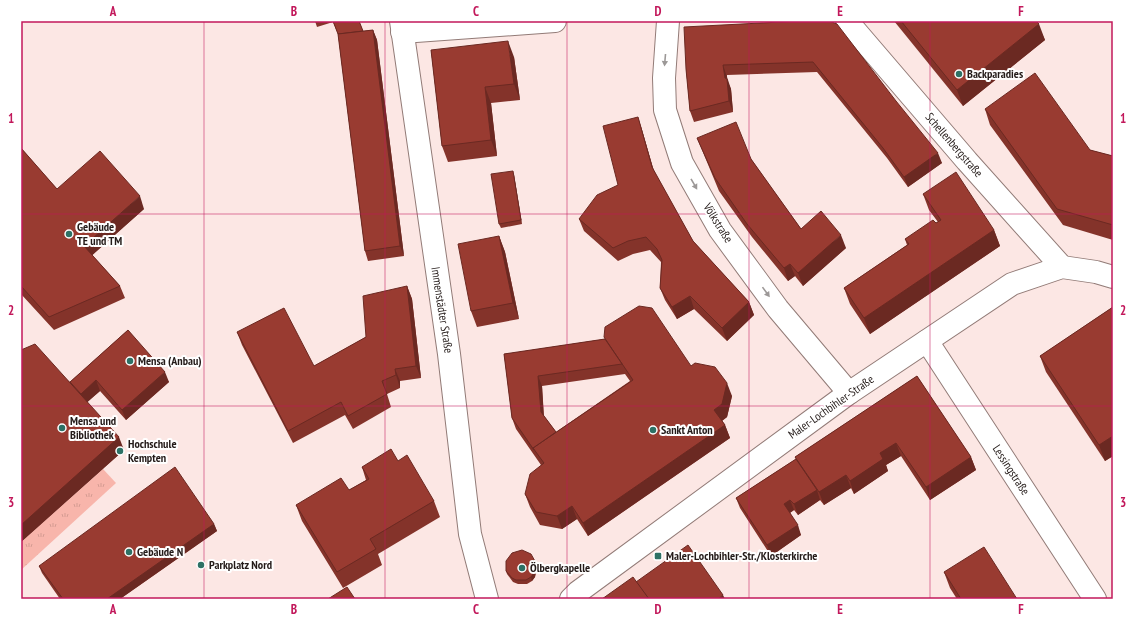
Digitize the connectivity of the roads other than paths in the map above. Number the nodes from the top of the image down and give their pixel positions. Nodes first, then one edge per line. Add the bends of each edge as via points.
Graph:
1 (554, 21) edge
2 (668, 21) edge
3 (848, 21) edge
4 (401, 26) edge
5 (1062, 267) junction
6 (1113, 277) edge
7 (927, 341) junction
8 (849, 393) junction
9 (487, 599) edge
10 (571, 599) edge
11 (1095, 599) edge

1 - 4 street
2 -> 8 street, Völkstraße via 664,78 665,110 682,162 720,230 778,309
3 - 5 street, Schellenbergstraße via 967,161
4 - 9 street, Immenstädter Straße via 448,354 470,534
5 - 6 street, Maler-Lochbihler-Straße
5 - 7 street, Maler-Lochbihler-Straße via 1012,284
7 - 8 street, Maler-Lochbihler-Straße
7 - 11 street, Lessingstraße
8 - 10 street, Maler-Lochbihler-Straße

